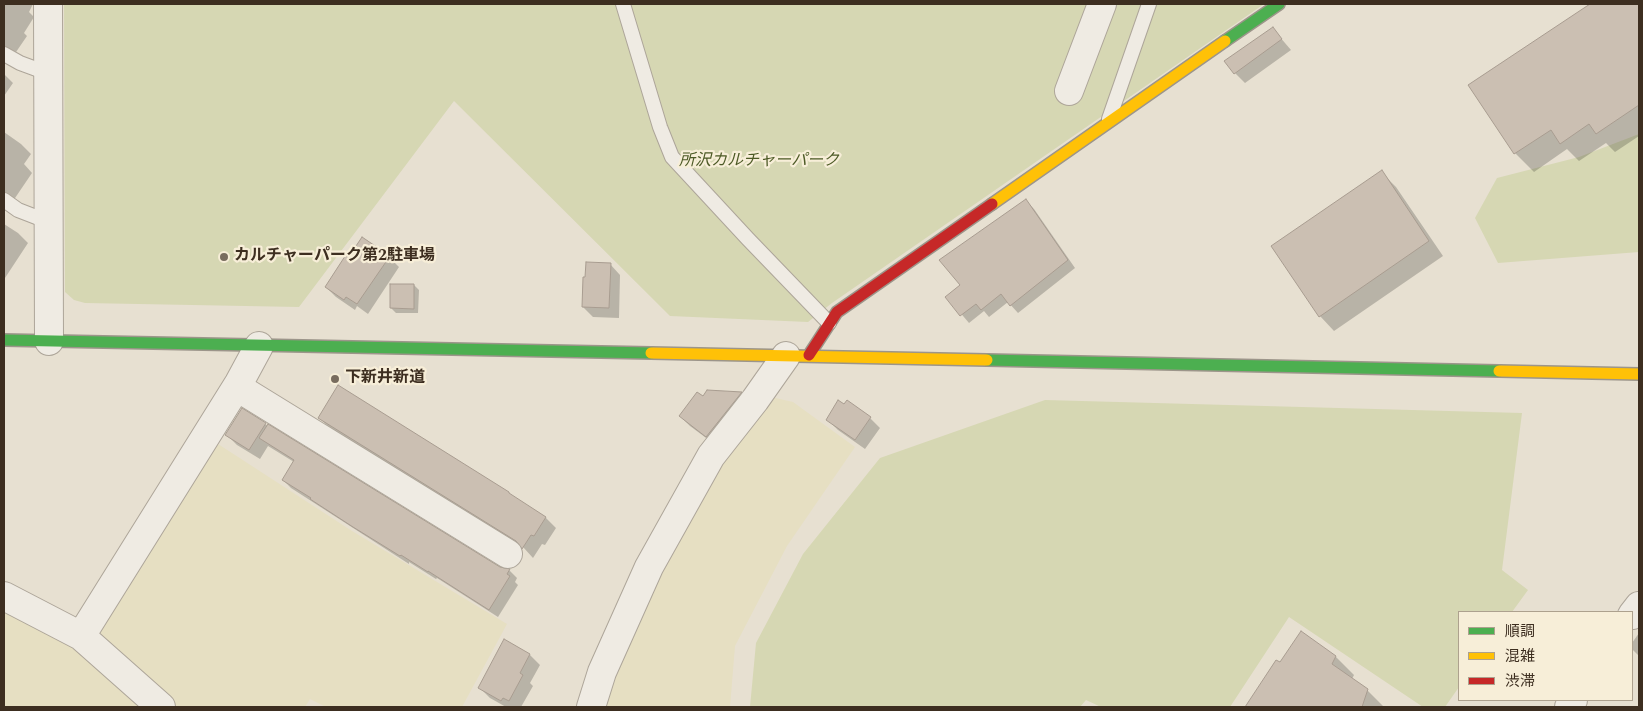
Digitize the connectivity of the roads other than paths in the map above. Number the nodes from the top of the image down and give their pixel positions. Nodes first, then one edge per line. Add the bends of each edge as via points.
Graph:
1 (48, 4) edge
2 (623, 4) edge
3 (1102, 4) edge
4 (1149, 4) edge
5 (1279, 4) edge
6 (4, 54) edge
7 (47, 73) junction
8 (1069, 91) dead end
9 (1108, 122) junction
10 (4, 200) edge
11 (49, 222) junction
12 (829, 323) junction
13 (4, 340) edge
14 (49, 340) junction
15 (259, 346) junction
16 (797, 356) junction
17 (1639, 374) edge
18 (237, 387) junction
19 (508, 554) dead end
20 (4, 596) edge
21 (81, 636) junction
22 (161, 707) edge
23 (591, 707) edge

1 - 7 street
2 - 12 lane via 672,157
3 - 8 street
4 - 9 lane
5 - 9 street
6 - 7 lane
7 - 11 street
9 - 12 street via 837,312
10 - 11 lane via 18,210
11 - 14 street
12 - 16 street
13 - 14 street
14 - 15 street
15 - 16 street
15 - 18 street
16 - 17 street
16 - 23 street via 755,400 711,456 650,567 602,672
18 - 19 street
18 - 21 street
20 - 21 street
21 - 22 street

